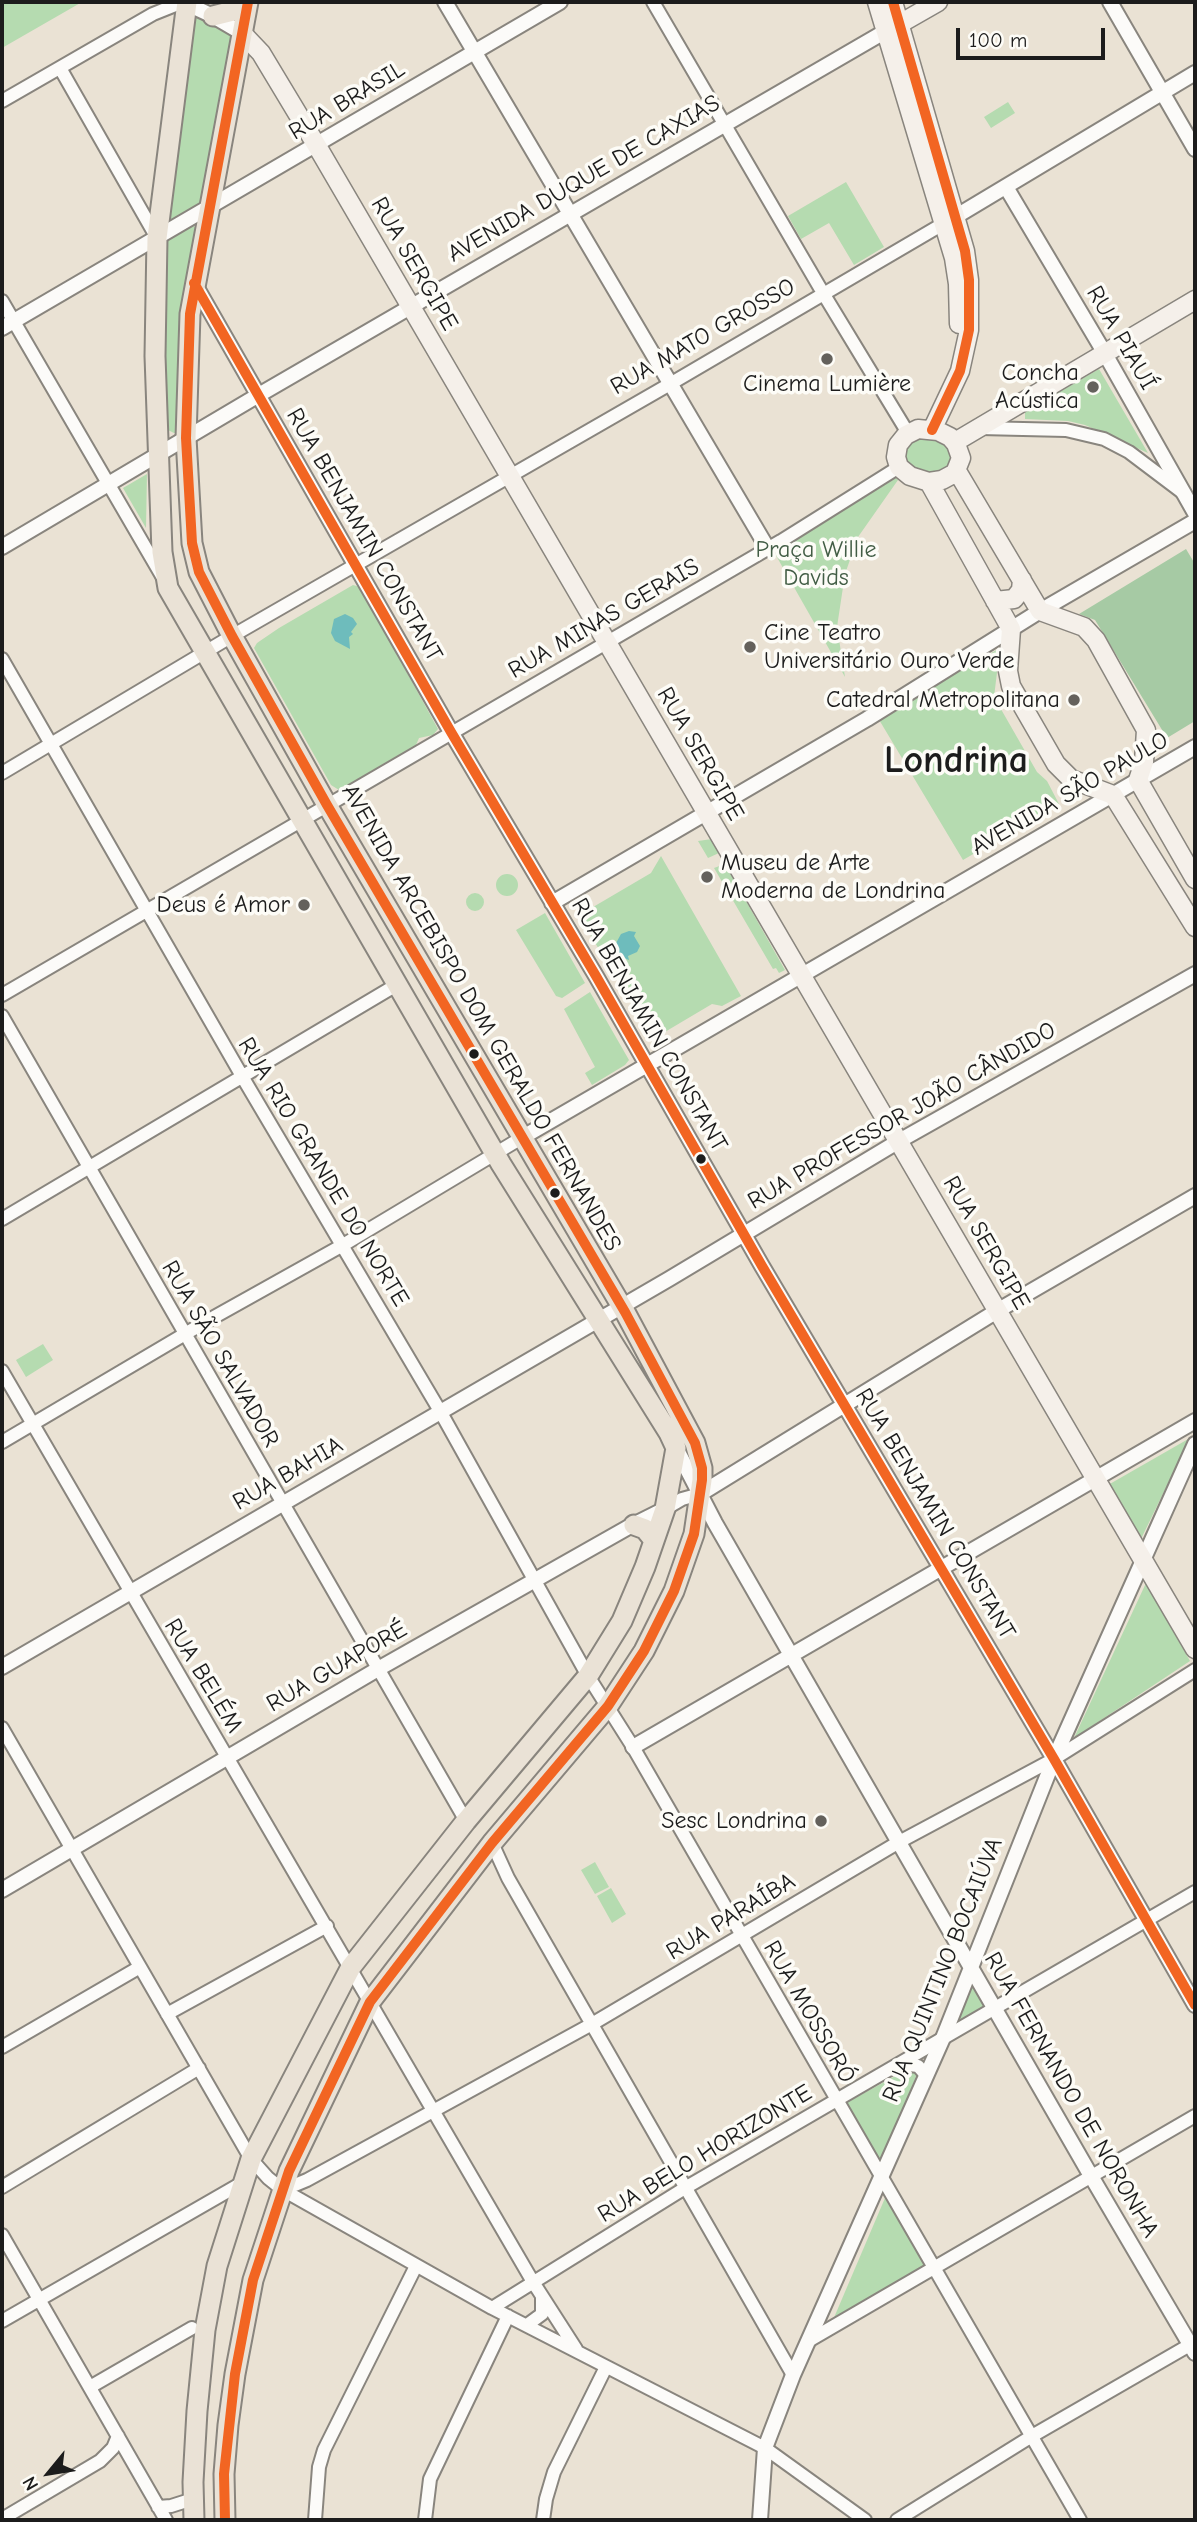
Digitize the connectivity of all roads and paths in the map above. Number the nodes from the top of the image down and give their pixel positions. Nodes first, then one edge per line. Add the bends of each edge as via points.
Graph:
1 (246, 2) edge
2 (445, 2) edge
3 (560, 2) edge
4 (653, 2) edge
5 (877, 2) edge
6 (893, 2) edge
7 (938, 2) edge
8 (1110, 2) edge
9 (187, 3) edge
10 (213, 16) junction
11 (893, 28) junction
12 (242, 33) junction
13 (474, 52) junction
14 (60, 68) junction
15 (1195, 74) edge
16 (1163, 92) junction
17 (2, 101) edge
18 (727, 125) junction
19 (317, 146) junction
20 (1195, 149) edge
21 (1006, 187) junction
22 (208, 208) junction
23 (572, 214) junction
24 (949, 220) junction
25 (157, 238) junction
26 (194, 283) junction
27 (823, 293) junction
28 (1195, 300) edge
29 (2, 301) edge
30 (412, 308) junction
31 (8, 325) edge
32 (1104, 352) junction
33 (670, 384) junction
34 (257, 396) junction
35 (977, 428) junction
36 (921, 431) junction
37 (186, 438) junction
38 (955, 442) junction
39 (160, 454) junction
40 (899, 467) junction
41 (957, 471) junction
42 (508, 475) junction
43 (929, 482) junction
44 (109, 484) junction
45 (1185, 495) junction
46 (1195, 513) edge
47 (1195, 521) edge
48 (2, 547) edge
49 (768, 549) junction
50 (355, 564) junction
51 (1021, 580) junction
52 (168, 588) junction
53 (995, 601) junction
54 (1040, 611) junction
55 (1011, 629) junction
56 (232, 636) junction
57 (606, 642) junction
58 (205, 653) junction
59 (2, 659) edge
60 (450, 732) junction
61 (51, 745) junction
62 (1195, 747) edge
63 (2, 773) edge
64 (1138, 780) junction
65 (1113, 795) junction
66 (327, 805) junction
67 (1154, 807) junction
68 (706, 812) junction
69 (1124, 816) junction
70 (303, 819) junction
71 (1195, 879) edge
72 (552, 904) junction
73 (146, 910) junction
74 (1195, 927) edge
75 (1195, 974) edge
76 (802, 976) junction
77 (398, 984) junction
78 (2, 995) edge
79 (2, 1016) edge
80 (647, 1066) junction
81 (242, 1078) junction
82 (523, 1138) junction
83 (899, 1141) junction
84 (495, 1154) junction
85 (89, 1166) junction
86 (509, 1177) junction
87 (1195, 1196) edge
88 (2, 1219) edge
89 (744, 1234) junction
90 (343, 1245) junction
91 (611, 1287) junction
92 (621, 1306) junction
93 (997, 1311) junction
94 (597, 1319) junction
95 (184, 1334) junction
96 (2, 1371) edge
97 (844, 1404) junction
98 (440, 1411) junction
99 (1195, 1420) edge
100 (32, 1423) junction
101 (2, 1442) edge
102 (1195, 1444) edge
103 (676, 1448) junction
104 (1096, 1479) junction
105 (700, 1494) junction
106 (283, 1504) junction
107 (665, 1509) junction
108 (634, 1525) junction
109 (653, 1539) junction
110 (1144, 1562) junction
111 (939, 1567) junction
112 (534, 1580) junction
113 (130, 1593) junction
114 (1195, 1649) edge
115 (790, 1655) junction
116 (2, 1667) edge
117 (378, 1669) junction
118 (1195, 1670) edge
119 (588, 1676) junction
120 (608, 1706) junction
121 (2, 1728) edge
122 (633, 1747) junction
123 (227, 1757) junction
124 (1054, 1759) junction
125 (466, 1821) junction
126 (899, 1842) junction
127 (492, 1843) junction
128 (72, 1849) junction
129 (474, 1865) junction
130 (508, 1878) junction
131 (2, 1890) edge
132 (1195, 1892) edge
133 (1145, 1921) junction
134 (327, 1926) junction
135 (741, 1936) junction
136 (140, 1967) junction
137 (351, 1967) junction
138 (971, 1967) junction
139 (370, 2002) junction
140 (1195, 2006) edge
141 (994, 2008) junction
142 (167, 2014) junction
143 (592, 2024) junction
144 (943, 2038) junction
145 (2, 2047) edge
146 (901, 2063) junction
147 (199, 2068) junction
148 (926, 2075) junction
149 (836, 2100) junction
150 (433, 2112) junction
151 (1195, 2116) edge
152 (251, 2159) junction
153 (1091, 2176) junction
154 (881, 2178) junction
155 (242, 2183) junction
156 (2, 2187) edge
157 (685, 2188) junction
158 (283, 2190) junction
159 (2, 2235) edge
160 (416, 2266) junction
161 (934, 2267) junction
162 (533, 2282) junction
163 (542, 2296) junction
164 (39, 2300) junction
165 (492, 2308) junction
166 (508, 2316) junction
167 (2, 2321) edge
168 (527, 2325) junction
169 (192, 2328) dead end
170 (810, 2340) junction
171 (1194, 2347) edge
172 (576, 2350) junction
173 (606, 2367) junction
174 (793, 2375) junction
175 (90, 2387) junction
176 (118, 2436) junction
177 (1032, 2436) junction
178 (765, 2448) junction
179 (131, 2458) junction
180 (100, 2461) junction
181 (193, 2499) junction
182 (158, 2507) junction
183 (2, 2519) edge
184 (166, 2520) edge
185 (194, 2520) edge
186 (225, 2520) edge
187 (315, 2520) edge
188 (425, 2520) edge
189 (543, 2520) edge
190 (760, 2520) edge
191 (865, 2520) edge
192 (897, 2520) edge
193 (1080, 2520) edge

1 - 10 main road
1 - 12 main road, AVENIDA ARCEBISPO DOM GERALDO FERNANDES
2 - 13 street
3 - 13 street, RUA BRASIL
4 - 18 street
5 - 11 main road
6 - 11 main road
7 - 11 main road, AVENIDA DUQUE DE CAXIAS
8 - 16 street
9 - 10 street
9 - 14 street via 153,14
9 - 25 main road
10 - 12 street
11 - 18 street, AVENIDA DUQUE DE CAXIAS
11 - 24 main road
12 - 19 main road, RUA SERGIPE via 261,53
12 - 22 main road, AVENIDA ARCEBISPO DOM GERALDO FERNANDES
13 - 19 street, RUA BRASIL
13 - 23 street
14 - 17 street
14 - 25 street
15 - 16 street, RUA MATO GROSSO
16 - 20 street
16 - 21 street, RUA MATO GROSSO
18 - 23 street, AVENIDA DUQUE DE CAXIAS
18 - 27 street
19 - 22 street, RUA BRASIL
19 - 30 main road, RUA SERGIPE
21 - 24 street, RUA MATO GROSSO
21 - 32 street, RUA PIAUÍ
22 - 25 street, RUA BRASIL
22 - 26 main road, AVENIDA ARCEBISPO DOM GERALDO FERNANDES
23 - 30 street, AVENIDA DUQUE DE CAXIAS
23 - 33 street
24 - 27 street, RUA MATO GROSSO
24 - 36 main road via 969,271 970,323 958,376
25 - 31 street, RUA BRASIL
25 - 39 main road
26 - 34 street, RUA BENJAMIN CONSTANT
26 - 37 main road, AVENIDA ARCEBISPO DOM GERALDO FERNANDES
27 - 33 street, RUA MATO GROSSO
27 - 36 street
28 - 32 main road
29 - 31 street
30 - 34 street, AVENIDA DUQUE DE CAXIAS
30 - 42 main road, RUA SERGIPE
31 - 44 street
32 - 35 main road
32 - 45 street, RUA PIAUÍ
33 - 42 street, RUA MATO GROSSO
33 - 49 street
34 - 37 street, AVENIDA DUQUE DE CAXIAS
34 - 50 street, RUA BENJAMIN CONSTANT
35 - 38 main road
35 - 45 street via 1066,429 1104,439 1129,452
36 - 38 main road via 945,434
36 - 40 main road via 902,438 897,449
37 - 39 street, AVENIDA DUQUE DE CAXIAS
37 - 56 main road, AVENIDA ARCEBISPO DOM GERALDO FERNANDES via 192,543 199,572
38 - 41 main road via 961,454
39 - 44 street, AVENIDA DUQUE DE CAXIAS
39 - 52 main road via 162,552
40 - 43 main road
40 - 49 street, RUA MINAS GERAIS
41 - 43 main road via 947,479
41 - 51 main road
42 - 50 street, RUA MATO GROSSO
42 - 57 main road, RUA SERGIPE
43 - 53 main road
44 - 48 street, AVENIDA DUQUE DE CAXIAS
44 - 52 street
45 - 46 street, RUA PIAUÍ
47 - 54 street
49 - 57 street, RUA MINAS GERAIS
50 - 56 street, RUA MATO GROSSO
50 - 60 street, RUA BENJAMIN CONSTANT
51 - 53 main road via 1014,599
51 - 54 main road
52 - 58 main road
53 - 55 main road
54 - 55 street
54 - 64 main road via 1084,628 1096,640 1146,730
55 - 65 main road via 1011,686 1056,764 1071,779
55 - 68 street
56 - 58 street, RUA MATO GROSSO
56 - 66 main road, AVENIDA ARCEBISPO DOM GERALDO FERNANDES
57 - 60 street, RUA MINAS GERAIS
57 - 68 main road, RUA SERGIPE
58 - 61 street, RUA MATO GROSSO
58 - 70 main road
59 - 61 street, RUA RIO GRANDE DO NORTE
60 - 66 street, RUA MINAS GERAIS
60 - 72 street, RUA BENJAMIN CONSTANT
61 - 63 street, RUA MATO GROSSO
61 - 73 street, RUA RIO GRANDE DO NORTE
62 - 64 street, AVENIDA SÃO PAULO
64 - 65 street, AVENIDA SÃO PAULO
64 - 67 main road
65 - 69 main road
65 - 76 street, AVENIDA SÃO PAULO
66 - 70 street, RUA MINAS GERAIS
66 - 82 main road, AVENIDA ARCEBISPO DOM GERALDO FERNANDES
67 - 69 main road via 1138,802
67 - 71 main road
68 - 72 street
68 - 76 main road, RUA SERGIPE
69 - 74 main road
70 - 73 street, RUA MINAS GERAIS
70 - 77 main road
72 - 80 street, RUA BENJAMIN CONSTANT
73 - 78 street, RUA MINAS GERAIS
73 - 81 street, RUA RIO GRANDE DO NORTE
75 - 83 street, RUA PROFESSOR JOÃO CÂNDIDO
76 - 80 street, AVENIDA SÃO PAULO
76 - 83 main road, RUA SERGIPE
77 - 81 street
77 - 84 main road
79 - 85 street, RUA SÃO SALVADOR
80 - 82 street, AVENIDA SÃO PAULO
80 - 89 street, RUA BENJAMIN CONSTANT
81 - 85 street
81 - 90 street, RUA RIO GRANDE DO NORTE
82 - 84 street, AVENIDA SÃO PAULO
82 - 91 main road, AVENIDA ARCEBISPO DOM GERALDO FERNANDES
83 - 89 street, RUA PROFESSOR JOÃO CÂNDIDO
83 - 93 main road, RUA SERGIPE
84 - 86 main road
84 - 90 street, AVENIDA SÃO PAULO
85 - 88 street
85 - 95 street, RUA SÃO SALVADOR
86 - 91 main road via 523,1182 586,1290 596,1294
86 - 94 main road
87 - 93 street
89 - 92 street, RUA PROFESSOR JOÃO CÂNDIDO
89 - 97 street, RUA BENJAMIN CONSTANT
90 - 95 street, AVENIDA SÃO PAULO
90 - 98 street, RUA RIO GRANDE DO NORTE
91 - 92 main road, AVENIDA ARCEBISPO DOM GERALDO FERNANDES
92 - 94 street, RUA PROFESSOR JOÃO CÂNDIDO
92 - 105 main road, AVENIDA ARCEBISPO DOM GERALDO FERNANDES via 695,1443 702,1468
93 - 97 street
93 - 104 main road, RUA SERGIPE
94 - 98 street, RUA BAHIA
94 - 103 main road
95 - 100 street, AVENIDA SÃO PAULO
95 - 106 street, RUA SÃO SALVADOR
96 - 100 street, RUA BELÉM
97 - 105 street
97 - 111 street, RUA BENJAMIN CONSTANT
98 - 106 street, RUA BAHIA
98 - 112 street, RUA RIO GRANDE DO NORTE
99 - 104 street
100 - 101 street, AVENIDA SÃO PAULO
100 - 113 street, RUA BELÉM
102 - 110 street, RUA QUINTINO BOCAIÚVA
103 - 105 street
103 - 107 main road
104 - 110 main road, RUA SERGIPE
104 - 111 street
105 - 107 street, RUA GUAPORÉ
105 - 115 street, RUA FERNANDO DE NORONHA
105 - 120 main road, AVENIDA ARCEBISPO DOM GERALDO FERNANDES via 694,1534 674,1591 644,1651
106 - 113 street, RUA BAHIA
106 - 117 street, RUA SÃO SALVADOR
107 - 108 street, RUA GUAPORÉ
107 - 109 main road
108 - 109 main road
108 - 112 street, RUA GUAPORÉ
109 - 119 main road via 622,1621
110 - 114 main road, RUA SERGIPE
110 - 124 street, RUA QUINTINO BOCAIÚVA
111 - 115 street
111 - 124 street, RUA BENJAMIN CONSTANT
112 - 117 street, RUA GUAPORÉ
112 - 119 street, RUA RIO GRANDE DO NORTE
113 - 116 street, RUA BAHIA
113 - 123 street, RUA BELÉM
115 - 122 street
115 - 126 street, RUA FERNANDO DE NORONHA
117 - 123 street, RUA GUAPORÉ
117 - 125 street, RUA SÃO SALVADOR
118 - 124 street, RUA PARAÍBA
119 - 120 street, RUA RIO GRANDE DO NORTE
119 - 125 main road
120 - 122 street, RUA MOSSORÓ
120 - 127 main road, AVENIDA ARCEBISPO DOM GERALDO FERNANDES
121 - 128 street
122 - 135 street, RUA MOSSORÓ
123 - 128 street, RUA GUAPORÉ
123 - 134 street, RUA BELÉM
124 - 126 street, RUA PARAÍBA
124 - 133 street, RUA BENJAMIN CONSTANT
124 - 138 street, RUA QUINTINO BOCAIÚVA
125 - 137 main road
126 - 135 street, RUA PARAÍBA
126 - 138 street, RUA FERNANDO DE NORONHA
127 - 129 main road, AVENIDA ARCEBISPO DOM GERALDO FERNANDES
127 - 130 street
128 - 131 street, RUA GUAPORÉ
128 - 136 street
129 - 130 street via 489,1866
129 - 139 main road, AVENIDA ARCEBISPO DOM GERALDO FERNANDES
130 - 143 street
132 - 133 street, RUA BELO HORIZONTE
133 - 140 street, RUA BENJAMIN CONSTANT
133 - 141 street, RUA BELO HORIZONTE
134 - 137 street, RUA BELÉM
134 - 142 street
135 - 143 street, RUA PARAÍBA
135 - 149 street, RUA MOSSORÓ
136 - 142 street
136 - 145 street
137 - 139 street, RUA BELÉM
137 - 152 main road
138 - 141 street, RUA FERNANDO DE NORONHA
138 - 144 street, RUA QUINTINO BOCAIÚVA
139 - 150 street, RUA BELÉM
139 - 158 main road, AVENIDA ARCEBISPO DOM GERALDO FERNANDES
141 - 144 street, RUA BELO HORIZONTE
141 - 153 street, RUA FERNANDO DE NORONHA
142 - 147 street
143 - 150 street, RUA PARAÍBA
143 - 157 street
144 - 146 street, RUA BELO HORIZONTE
144 - 148 street, RUA QUINTINO BOCAIÚVA
146 - 148 street via 918,2066
146 - 149 street, RUA BELO HORIZONTE
147 - 152 street
147 - 156 street
148 - 154 street, RUA QUINTINO BOCAIÚVA
149 - 154 street, RUA MOSSORÓ
149 - 157 street, RUA BELO HORIZONTE
150 - 158 street, RUA PARAÍBA
150 - 162 street, RUA BELÉM
151 - 153 street
152 - 155 main road
152 - 158 street
153 - 161 street
153 - 171 street, RUA FERNANDO DE NORONHA
154 - 161 street, RUA MOSSORÓ
154 - 170 street, RUA QUINTINO BOCAIÚVA
155 - 164 street
155 - 181 main road via 216,2266 205,2330
157 - 162 street, RUA BELO HORIZONTE
157 - 174 street
158 - 160 street
158 - 186 main road, AVENIDA ARCEBISPO DOM GERALDO FERNANDES via 253,2280 235,2374 226,2449
159 - 164 street
160 - 165 street
160 - 187 street via 324,2450
161 - 170 street
161 - 177 street, RUA MOSSORÓ
162 - 163 street, RUA BELÉM
162 - 165 street, RUA BELO HORIZONTE
163 - 168 street via 542,2314
163 - 172 street, RUA BELÉM
164 - 167 street
164 - 175 street
165 - 166 street
166 - 168 street
166 - 188 street via 430,2479
168 - 172 street
169 - 175 street
170 - 174 street, RUA QUINTINO BOCAIÚVA
171 - 177 street
172 - 173 street
173 - 178 street
173 - 189 street via 554,2472
174 - 178 street, RUA QUINTINO BOCAIÚVA
175 - 176 street
176 - 179 street
176 - 180 street
177 - 192 street
177 - 193 street, RUA MOSSORÓ
178 - 190 street, RUA QUINTINO BOCAIÚVA
178 - 191 street
179 - 180 street via 114,2456
179 - 182 street
180 - 183 street
181 - 182 street
181 - 185 main road
182 - 184 street

